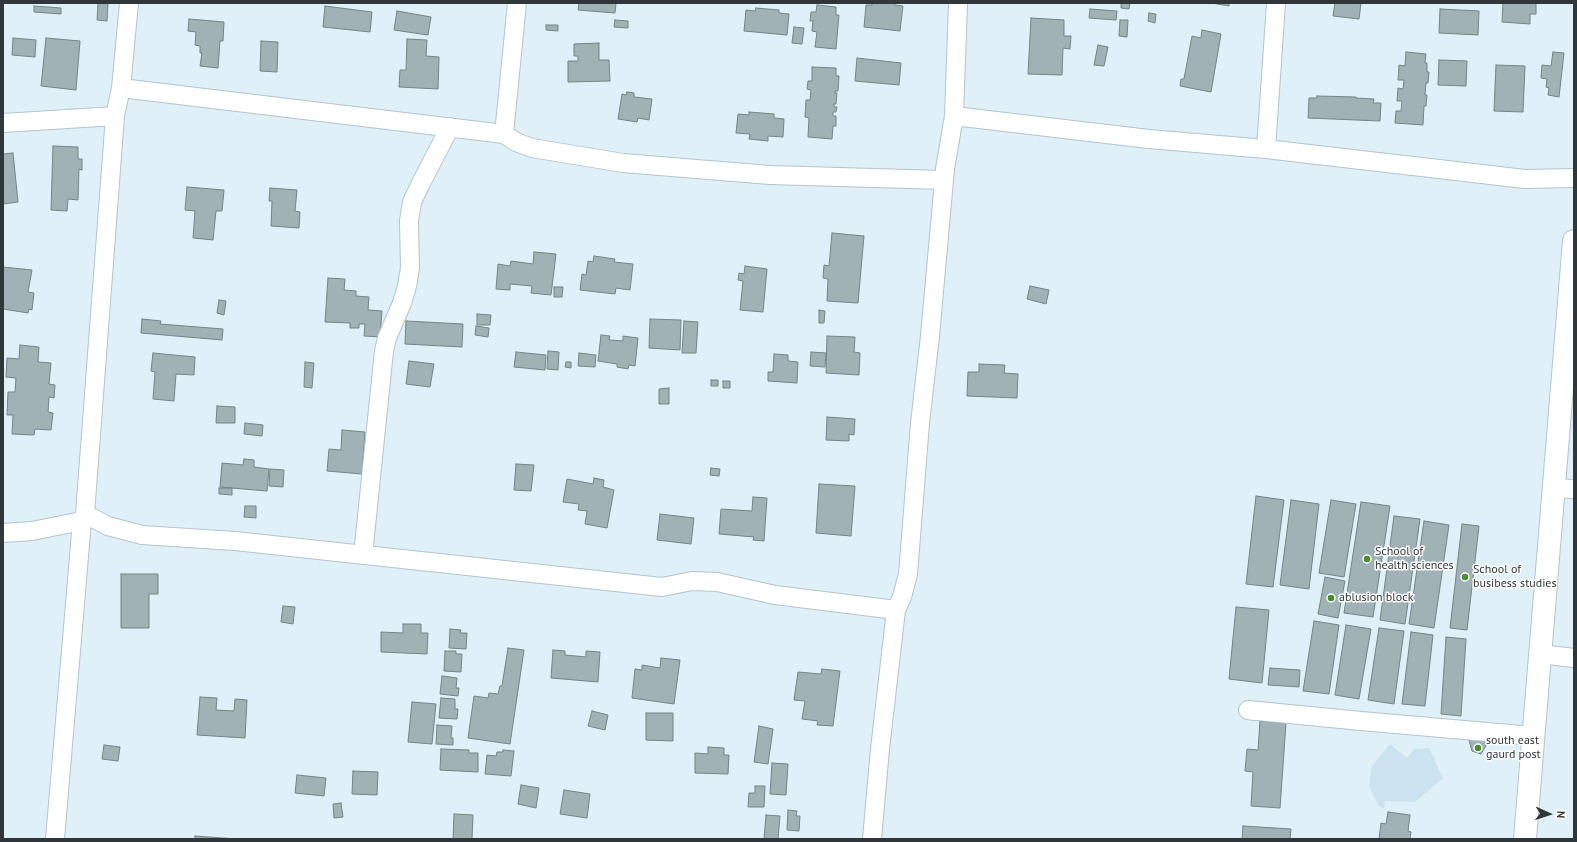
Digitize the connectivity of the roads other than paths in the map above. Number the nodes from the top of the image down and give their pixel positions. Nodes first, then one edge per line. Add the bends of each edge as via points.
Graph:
1 (129, 3) edge
2 (517, 3) edge
3 (958, 3) edge
4 (1276, 3) edge
5 (121, 88) junction
6 (115, 116) junction
7 (954, 116) junction
8 (3, 124) edge
9 (450, 127) junction
10 (504, 134) junction
11 (1266, 149) junction
12 (1574, 178) edge
13 (944, 180) junction
14 (1574, 241) edge
15 (1574, 245) edge
16 (1564, 488) edge
17 (84, 518) junction
18 (3, 533) edge
19 (363, 555) junction
20 (896, 610) junction
21 (1540, 654) junction
22 (1574, 658) edge
23 (1255, 711) dead end
24 (1533, 736) junction
25 (55, 839) edge
26 (872, 839) edge
27 (1525, 839) edge

1 - 5 street
2 - 10 street
3 - 7 street
4 - 11 street
5 - 6 street
5 - 9 street
6 - 8 street
6 - 17 street
7 - 11 street via 1149,139
7 - 13 street
9 - 10 street
9 - 19 street via 412,202 407,286 384,351
10 - 13 street via 532,148 623,163 770,175
11 - 12 street via 1525,179
13 - 20 street via 908,574
14 - 15 street
15 - 16 street
16 - 21 street
17 - 18 street via 32,531
17 - 19 street via 142,535 236,541
17 - 25 street
19 - 20 street via 662,587 692,581 717,582 775,595
20 - 26 street
21 - 22 street
21 - 24 street
23 - 24 street
24 - 27 street

